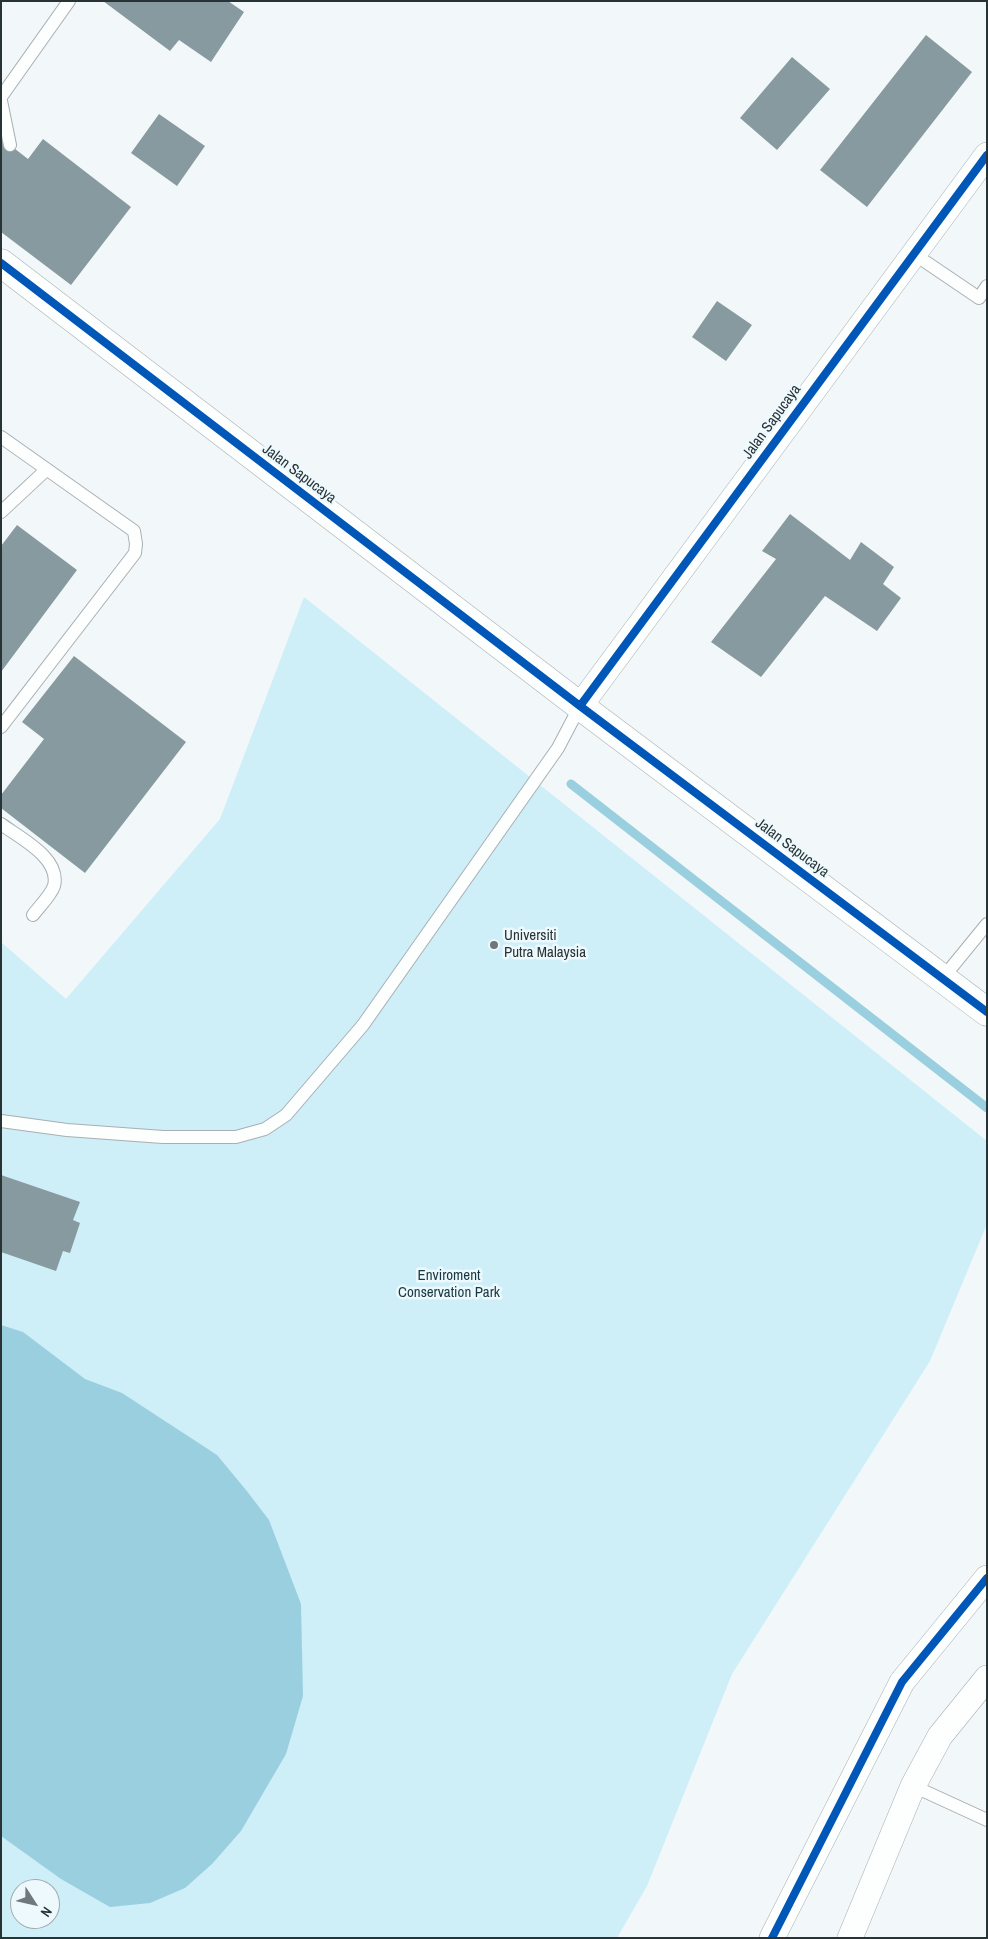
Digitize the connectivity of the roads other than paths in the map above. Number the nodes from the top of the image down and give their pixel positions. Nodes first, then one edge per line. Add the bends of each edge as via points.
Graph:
1 (69, 1) edge
2 (1, 74) edge
3 (12, 83) junction
4 (1, 97) edge
5 (1, 101) edge
6 (10, 144) dead end
7 (987, 155) edge
8 (914, 254) junction
9 (1, 263) edge
10 (987, 286) edge
11 (1, 437) edge
12 (46, 470) junction
13 (1, 512) edge
14 (580, 706) junction
15 (1, 727) edge
16 (1, 824) edge
17 (33, 915) dead end
18 (987, 924) edge
19 (942, 979) junction
20 (987, 1012) edge
21 (1, 1121) edge
22 (987, 1578) edge
23 (987, 1678) edge
24 (913, 1786) junction
25 (987, 1820) edge
26 (772, 1938) edge
27 (850, 1938) edge

1 - 3 lane
2 - 3 lane
3 - 4 lane
5 - 6 lane
7 - 8 street, Jalan Sapucaya
8 - 10 lane via 978,298
8 - 14 street, Jalan Sapucaya
9 - 14 street, Jalan Sapucaya
11 - 12 lane
12 - 13 lane
12 - 15 lane via 134,530 135,553
14 - 19 street, Jalan Sapucaya
14 - 21 lane via 558,748 362,1025 286,1115 266,1129 236,1137 162,1137
16 - 17 lane via 43,855 54,870 54,887
18 - 19 lane
19 - 20 street, Jalan Sapucaya
22 - 26 street via 902,1682
23 - 24 street via 940,1736
24 - 25 lane
24 - 27 street

